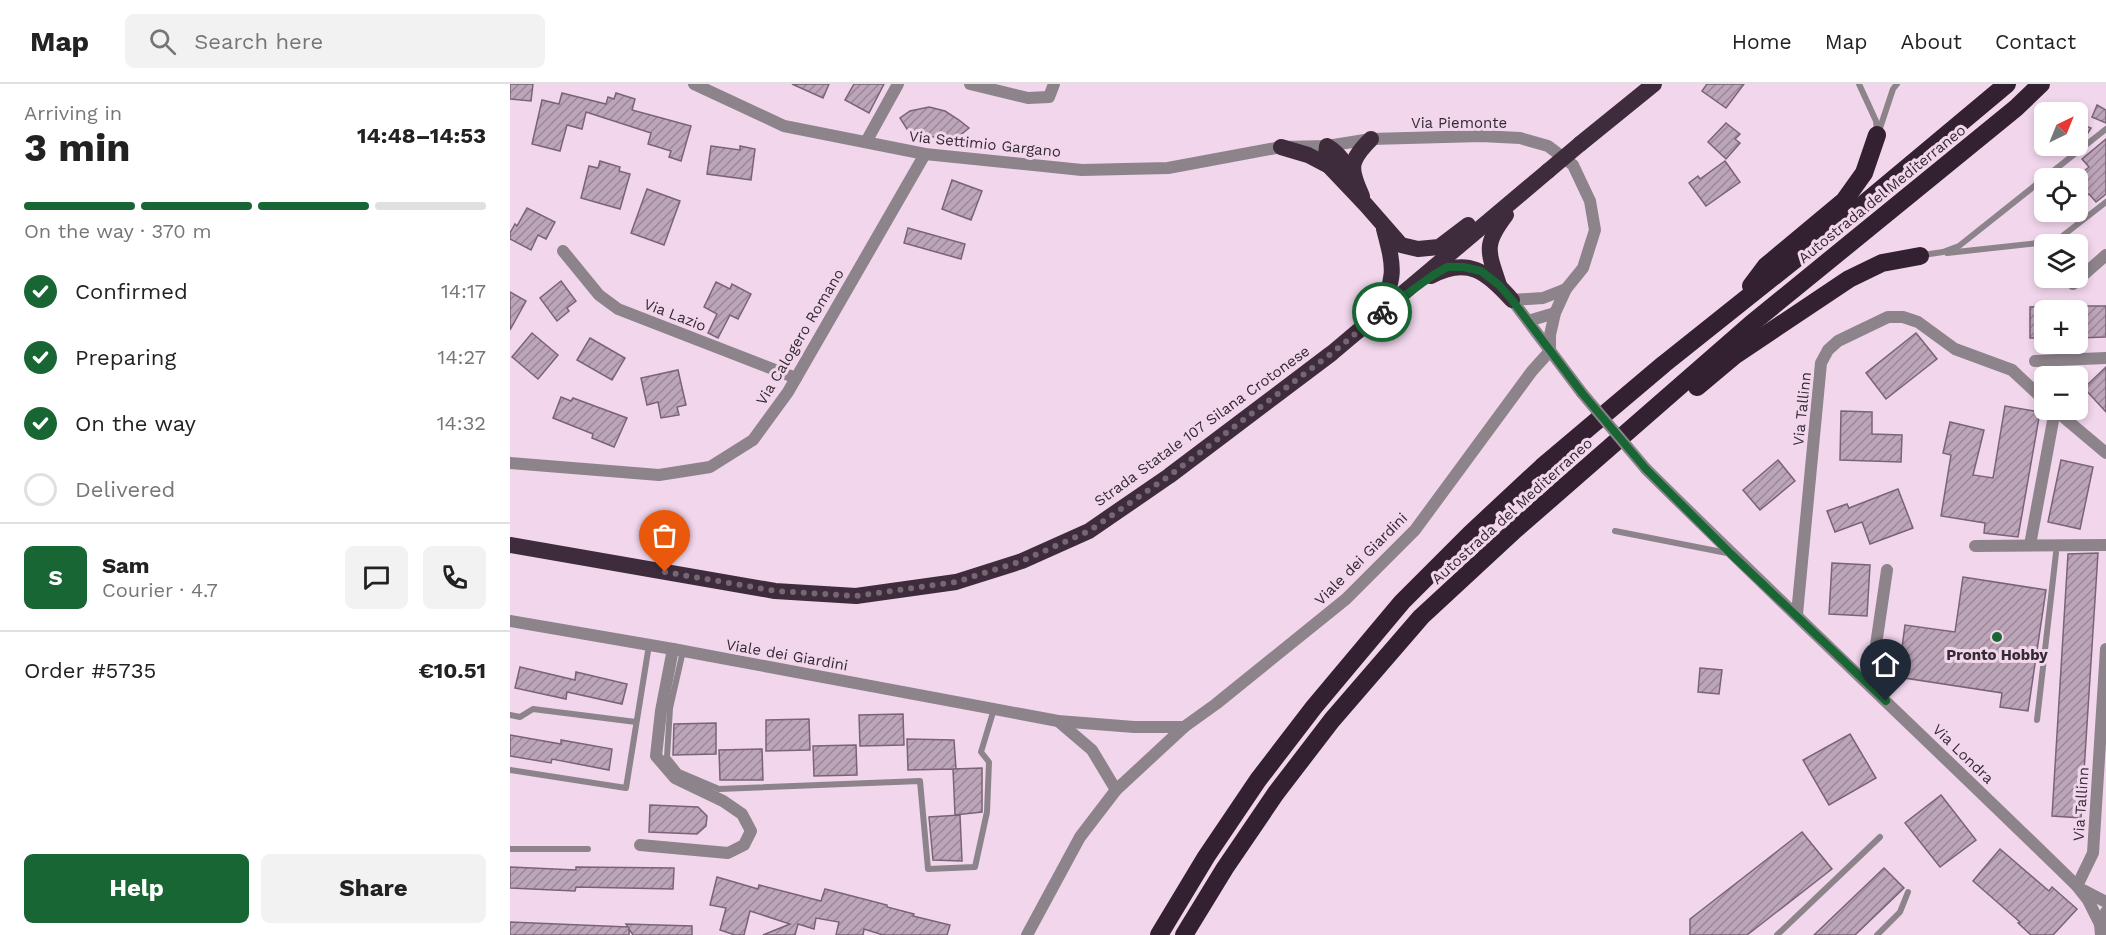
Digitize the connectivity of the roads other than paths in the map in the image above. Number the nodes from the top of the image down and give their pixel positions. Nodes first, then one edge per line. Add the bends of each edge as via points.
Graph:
1 (694, 84) edge
2 (898, 84) edge
3 (970, 84) edge
4 (1054, 84) edge
5 (1654, 84) edge
6 (1859, 84) edge
7 (1898, 84) edge
8 (2007, 84) edge
9 (2042, 84) edge
10 (2106, 129) edge
11 (1877, 135) junction
12 (1371, 139) junction
13 (866, 142) junction
14 (1327, 146) junction
15 (1281, 147) junction
16 (925, 154) junction
17 (1329, 166) junction
18 (1548, 171) junction
19 (1354, 180) junction
20 (1529, 186) junction
21 (2106, 202) edge
22 (1366, 205) junction
23 (1383, 226) junction
24 (563, 251) dead end
25 (2106, 255) edge
26 (1920, 256) junction
27 (2088, 271) edge
28 (1499, 285) junction
29 (1566, 290) junction
30 (1543, 298) junction
31 (1512, 300) junction
32 (1735, 307) junction
33 (1387, 308) junction
34 (1555, 313) junction
35 (1528, 321) junction
36 (1550, 351) junction
37 (1332, 353) junction
38 (2106, 358) edge
39 (2035, 361) dead end
40 (796, 378) junction
41 (2034, 391) edge
42 (2053, 420) edge
43 (2067, 420) edge
44 (2106, 453) edge
45 (510, 463) edge
46 (1515, 530) junction
47 (1615, 531) dead end
48 (510, 545) edge
49 (2030, 545) junction
50 (2106, 545) edge
51 (1975, 546) dead end
52 (2056, 553) dead end
53 (1731, 554) junction
54 (1887, 570) dead end
55 (1797, 614) junction
56 (510, 621) edge
57 (649, 645) junction
58 (2106, 649) edge
59 (678, 650) junction
60 (1870, 686) junction
61 (994, 709) junction
62 (510, 716) edge
63 (2037, 720) dead end
64 (1058, 721) junction
65 (636, 722) junction
66 (1184, 727) junction
67 (510, 770) edge
68 (1116, 790) junction
69 (1881, 837) dead end
70 (531, 839) dead end
71 (640, 845) dead end
72 (510, 849) edge
73 (532, 849) junction
74 (588, 849) dead end
75 (2077, 886) junction
76 (1908, 892) dead end
77 (2106, 902) edge
78 (2101, 928) edge
79 (1027, 935) edge
80 (1159, 935) edge
81 (1184, 935) edge
82 (1777, 935) edge
83 (1877, 935) edge

1 - 13 street, Via Settimio Gargano via 784,126
2 - 13 street
3 - 4 street via 1028,98 1048,97
5 - 18 highway, Strada Statale 107 Silana Crotonese, bridge
6 - 11 lane via 1876,121
7 - 11 lane
8 - 32 highway, Autostrada del Mediterraneo
9 - 46 highway, Autostrada del Mediterraneo via 1751,324
10 - 26 lane via 1959,246
11 - 32 highway via 1864,172 1844,201 1766,266
12 - 14 street, Via Piemonte
12 - 19 highway via 1352,163
12 - 29 street, Via Piemonte via 1520,138 1548,146 1573,165 1590,201 1594,230 1583,268
13 - 16 street, Via Settimio Gargano
14 - 15 street, Via Piemonte
14 - 17 highway
14 - 19 highway via 1343,159
15 - 16 street, Via Settimio Gargano via 1168,168 1082,170
15 - 17 highway
16 - 40 street, Via Calogero Romano
17 - 22 highway
18 - 20 highway, Strada Statale 107 Silana Crotonese
18 - 28 highway via 1492,232 1489,252
19 - 22 highway
20 - 23 highway via 1513,192 1439,247 1401,246
20 - 33 highway, Strada Statale 107 Silana Crotonese
21 - 26 lane via 2056,242
22 - 23 highway
23 - 37 highway via 1394,270 1389,289 1376,309
24 - 40 street, Via Lazio via 599,295 618,309
25 - 27 street
26 - 46 highway via 1882,263 1849,279 1734,356 1551,512
28 - 31 highway
28 - 33 highway via 1481,271 1447,267
29 - 30 street
29 - 34 street, Via Piemonte
30 - 31 street
30 - 35 street
31 - 35 street, Via Londra
32 - 80 highway, Autostrada del Mediterraneo via 1542,467 1401,603 1258,780
33 - 37 highway, Strada Statale 107 Silana Crotonese
34 - 35 street
34 - 36 street, Via Piemonte
35 - 36 street, Via Londra
36 - 53 street, Via Londra, bridge via 1646,469
36 - 66 street, Viale dei Giardini via 1415,530 1346,599
37 - 48 highway, Strada Statale 107 Silana Crotonese via 1089,531 1022,561 956,582 856,596 776,591
38 - 39 street
40 - 45 street, Via Calogero Romano via 753,440 710,467 659,475
41 - 55 street, Via Tallinn via 2012,370 1955,349 1918,322 1903,317 1888,317 1838,341 1828,350 1821,363
42 - 49 street
43 - 44 street
46 - 81 highway, Autostrada del Mediterraneo via 1420,617 1332,720 1276,793
47 - 53 lane
49 - 50 street
49 - 51 street
52 - 63 lane
53 - 55 street, Via Londra
54 - 60 street
55 - 60 street, Via Londra
56 - 57 street, Viale dei Giardini
57 - 59 street, Viale dei Giardini
57 - 65 lane
58 - 75 street, Via Tallinn via 2093,854
59 - 61 street, Viale dei Giardini
59 - 61 lane via 667,757 679,772 719,789 920,781 928,870 975,867 987,812 989,762 981,752
59 - 71 street via 661,711 656,756 675,778 742,814 751,831 744,845 728,853
60 - 75 street, Via Londra
61 - 64 street, Viale dei Giardini
62 - 65 lane via 520,717 533,709
64 - 66 street, Viale dei Giardini
64 - 68 street, Viale dei Giardini via 1092,750
65 - 67 lane via 626,788
66 - 68 street, Viale dei Giardini
68 - 79 street, Viale dei Giardini via 1080,837
69 - 82 lane
70 - 73 lane
72 - 73 lane
73 - 74 lane
75 - 77 street, Via Londra
75 - 78 street, Via Londra
76 - 83 lane via 1900,912

